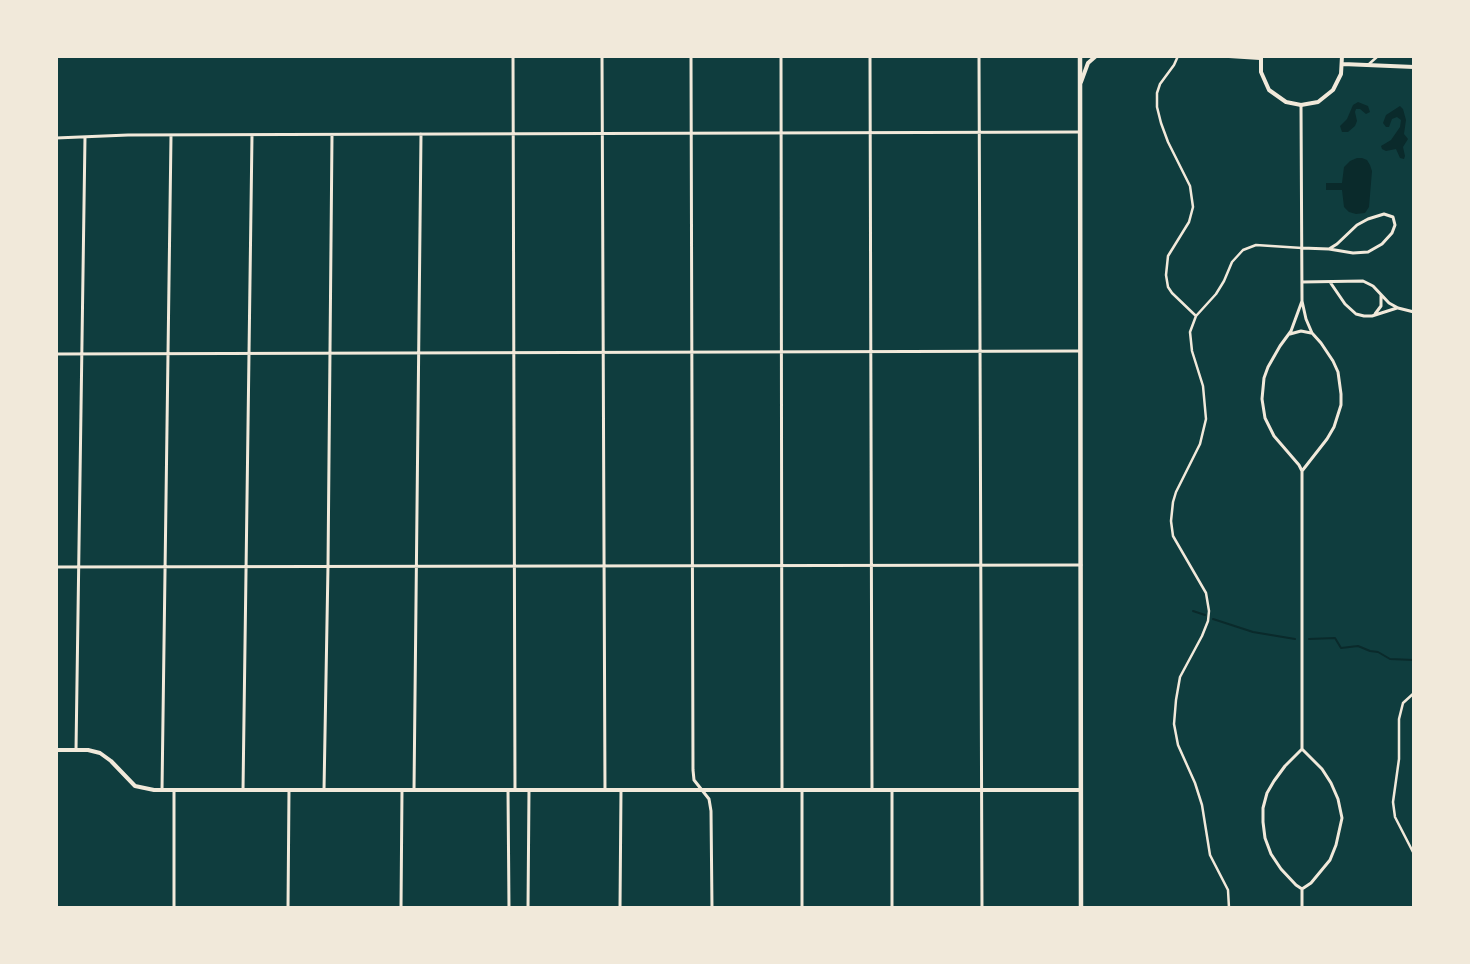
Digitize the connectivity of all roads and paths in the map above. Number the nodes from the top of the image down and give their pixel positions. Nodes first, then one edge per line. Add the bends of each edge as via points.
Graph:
1 (513, 56) edge
2 (602, 56) edge
3 (692, 56) edge
4 (781, 56) edge
5 (870, 56) edge
6 (979, 56) edge
7 (1080, 56) edge
8 (1096, 56) edge
9 (1178, 56) edge
10 (1229, 56) edge
11 (1342, 56) edge
12 (1378, 56) edge
13 (1260, 57) edge
14 (1343, 64) junction
15 (1368, 65) junction
16 (1414, 67) edge
17 (1080, 89) junction
18 (1302, 105) junction
19 (1080, 132) junction
20 (692, 133) junction
21 (781, 133) junction
22 (870, 133) junction
23 (980, 133) junction
24 (421, 134) junction
25 (513, 134) junction
26 (603, 134) junction
27 (252, 135) junction
28 (332, 135) junction
29 (171, 136) junction
30 (85, 137) junction
31 (56, 138) edge
32 (1302, 248) junction
33 (1329, 249) junction
34 (1302, 282) junction
35 (1330, 282) junction
36 (1380, 293) junction
37 (1302, 301) junction
38 (1398, 308) junction
39 (1414, 312) edge
40 (1196, 316) junction
41 (1372, 316) junction
42 (1312, 333) junction
43 (1289, 335) junction
44 (1080, 351) junction
45 (419, 352) junction
46 (514, 352) junction
47 (780, 352) junction
48 (870, 352) junction
49 (330, 353) junction
50 (603, 353) junction
51 (691, 353) junction
52 (980, 353) junction
53 (56, 354) edge
54 (82, 354) junction
55 (168, 354) junction
56 (248, 354) junction
57 (1302, 472) junction
58 (605, 565) junction
59 (692, 565) junction
60 (782, 565) junction
61 (871, 565) junction
62 (981, 565) junction
63 (1081, 565) junction
64 (78, 566) junction
65 (165, 566) junction
66 (247, 566) junction
67 (328, 566) junction
68 (417, 566) junction
69 (515, 566) junction
70 (56, 567) edge
71 (1414, 693) edge
72 (1302, 749) junction
73 (56, 750) edge
74 (76, 750) junction
75 (162, 790) junction
76 (174, 790) junction
77 (243, 790) junction
78 (289, 790) junction
79 (324, 790) junction
80 (402, 790) junction
81 (414, 790) junction
82 (508, 790) junction
83 (515, 790) junction
84 (529, 790) junction
85 (605, 790) junction
86 (620, 790) junction
87 (702, 790) junction
88 (782, 790) junction
89 (802, 790) junction
90 (872, 790) junction
91 (892, 790) junction
92 (981, 790) junction
93 (1081, 790) junction
94 (1414, 854) edge
95 (1302, 888) junction
96 (174, 908) edge
97 (288, 908) edge
98 (401, 908) edge
99 (509, 908) edge
100 (528, 908) edge
101 (620, 908) edge
102 (712, 908) edge
103 (802, 908) edge
104 (892, 908) edge
105 (982, 908) edge
106 (1081, 908) edge
107 (1229, 908) edge
108 (1302, 908) edge

1 - 25 street
2 - 26 street
3 - 20 street
4 - 21 street
5 - 22 street
6 - 23 street
7 - 17 main road
8 - 17 street via 1088,63
9 - 40 street via 1159,87 1157,106 1168,142 1190,186 1193,207 1189,222 1168,256 1166,275 1172,293
10 - 13 street
11 - 14 street
12 - 15 street
13 - 18 street via 1261,72 1270,90 1286,102
14 - 15 street
14 - 18 street via 1339,81 1331,92 1318,102
15 - 16 street
17 - 19 main road
18 - 32 street
19 - 23 street
19 - 44 main road
20 - 21 street
20 - 26 street
20 - 51 street
21 - 22 street
21 - 47 street
22 - 23 street
22 - 48 street
23 - 52 street
24 - 25 street
24 - 28 street
24 - 45 street
25 - 26 street
25 - 46 street
26 - 50 street
27 - 28 street
27 - 29 street
27 - 56 street
28 - 49 street
29 - 30 street
29 - 55 street
30 - 31 street
30 - 54 street
32 - 33 street
32 - 34 street
32 - 40 street via 1256,245 1243,250 1232,262 1216,294
33 - 33 street via 1361,253 1375,249 1392,233 1393,217 1388,214 1368,219
34 - 35 street
34 - 37 street
35 - 36 street via 1363,281
35 - 41 street via 1353,312
36 - 38 street
36 - 41 street via 1381,306
37 - 42 street
37 - 43 street
38 - 39 street
38 - 41 street
40 - 107 street via 1190,338 1206,403 1205,426 1195,455 1176,492 1171,521 1173,536 1206,593 1209,611 1202,636 1180,677 1174,724 1178,745 1202,805 1210,855 1228,890
42 - 43 street via 1301,331
42 - 57 street via 1328,352 1338,372 1341,406 1327,439
43 - 57 street via 1268,367 1262,398 1265,418 1274,436
44 - 52 street
44 - 63 main road
45 - 46 street
45 - 49 street
45 - 68 street
46 - 50 street
46 - 69 street
47 - 48 street
47 - 51 street
47 - 60 street
48 - 52 street
48 - 61 street
49 - 56 street
49 - 67 street
50 - 51 street
50 - 58 street
51 - 59 street
52 - 62 street
53 - 54 street
54 - 55 street
54 - 64 street
55 - 56 street
55 - 65 street
56 - 66 street
57 - 72 street
58 - 59 street
58 - 69 street
58 - 85 street
59 - 60 street
59 - 87 street via 693,770 694,780
60 - 61 street
60 - 88 street
61 - 62 street
61 - 90 street
62 - 63 street
62 - 92 street
63 - 93 main road
64 - 65 street
64 - 70 street
64 - 74 street
65 - 66 street
65 - 75 street
66 - 67 street
66 - 77 street
67 - 68 street
67 - 79 street
68 - 69 street
68 - 81 street
69 - 83 street
71 - 94 street via 1404,703 1399,719 1399,759 1393,802 1395,816
72 - 95 street via 1331,783 1342,818 1330,860 1311,883
72 - 95 street via 1274,781 1263,808 1265,838 1271,854 1281,869
73 - 74 street
74 - 75 street via 94,751 106,756 135,786
75 - 76 street
76 - 77 street
76 - 96 street
77 - 78 street
78 - 79 street
78 - 97 street
79 - 80 street
80 - 81 street
80 - 98 street
81 - 82 street
82 - 83 street
82 - 99 street
83 - 84 street
84 - 85 street
84 - 100 street
85 - 86 street
86 - 87 street
86 - 101 street
87 - 88 street
87 - 102 street via 711,811
88 - 89 street
89 - 90 street
89 - 103 street
90 - 91 street
91 - 92 street
91 - 104 street
92 - 93 street
92 - 105 street
93 - 106 main road
95 - 108 street

